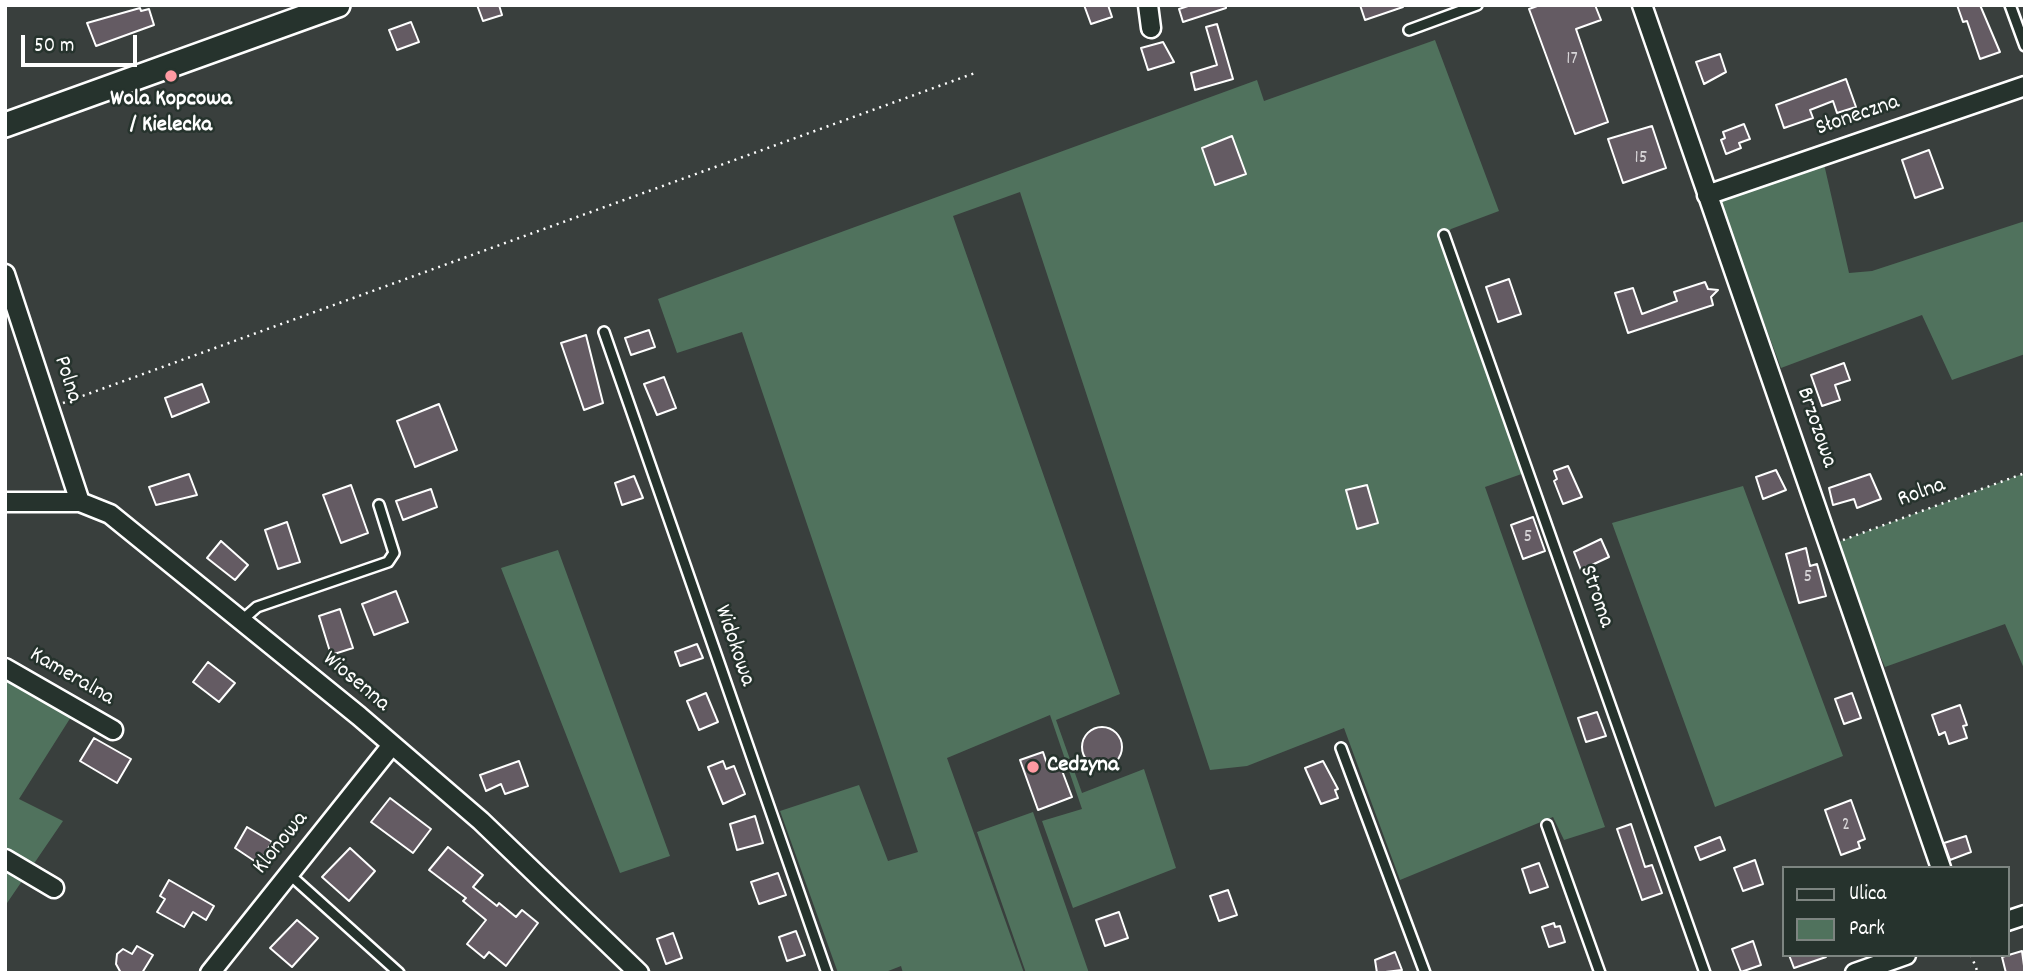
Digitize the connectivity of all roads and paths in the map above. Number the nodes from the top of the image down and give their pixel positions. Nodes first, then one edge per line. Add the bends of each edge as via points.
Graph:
1 (338, 5) edge
2 (1148, 5) edge
3 (1477, 5) edge
4 (1642, 5) edge
5 (2010, 5) edge
6 (1151, 28) dead end
7 (1409, 30) dead end
8 (2025, 46) edge
9 (975, 73) dead end
10 (2025, 86) edge
11 (5, 125) edge
12 (1707, 195) junction
13 (1444, 235) dead end
14 (5, 274) edge
15 (604, 332) dead end
16 (49, 408) junction
17 (2025, 473) edge
18 (5, 502) edge
19 (79, 502) junction
20 (379, 505) dead end
21 (1830, 545) junction
22 (241, 621) junction
23 (5, 668) edge
24 (113, 730) dead end
25 (392, 746) junction
26 (1341, 748) dead end
27 (1547, 825) dead end
28 (5, 859) edge
29 (1940, 866) edge
30 (289, 874) junction
31 (54, 888) dead end
32 (1900, 957) edge
33 (210, 973) edge
34 (399, 973) edge
35 (639, 973) edge
36 (827, 973) edge
37 (1425, 973) edge
38 (1600, 973) edge
39 (1705, 973) edge
40 (1854, 973) edge

1 - 11 street
2 - 6 street
3 - 7 lane
4 - 12 street, Brzozowa
5 - 8 lane
9 - 16 path
10 - 12 street, Słoneczna
12 - 21 street, Brzozowa
13 - 39 lane, Stroma
14 - 16 street, Polna
15 - 36 lane, Widokowa
16 - 19 street, Polna
17 - 21 path, Rolna
18 - 19 street, Wiosenna
19 - 22 street, Wiosenna via 110,514
20 - 22 lane via 394,553 388,562 257,607
21 - 29 street, Brzozowa
22 - 25 street, Wiosenna
23 - 24 street, Kameralna
25 - 30 street, Klonowa
25 - 35 street, Wiosenna via 481,821
26 - 37 lane
27 - 38 lane
28 - 31 street
30 - 33 street, Klonowa
30 - 34 lane
32 - 40 street

